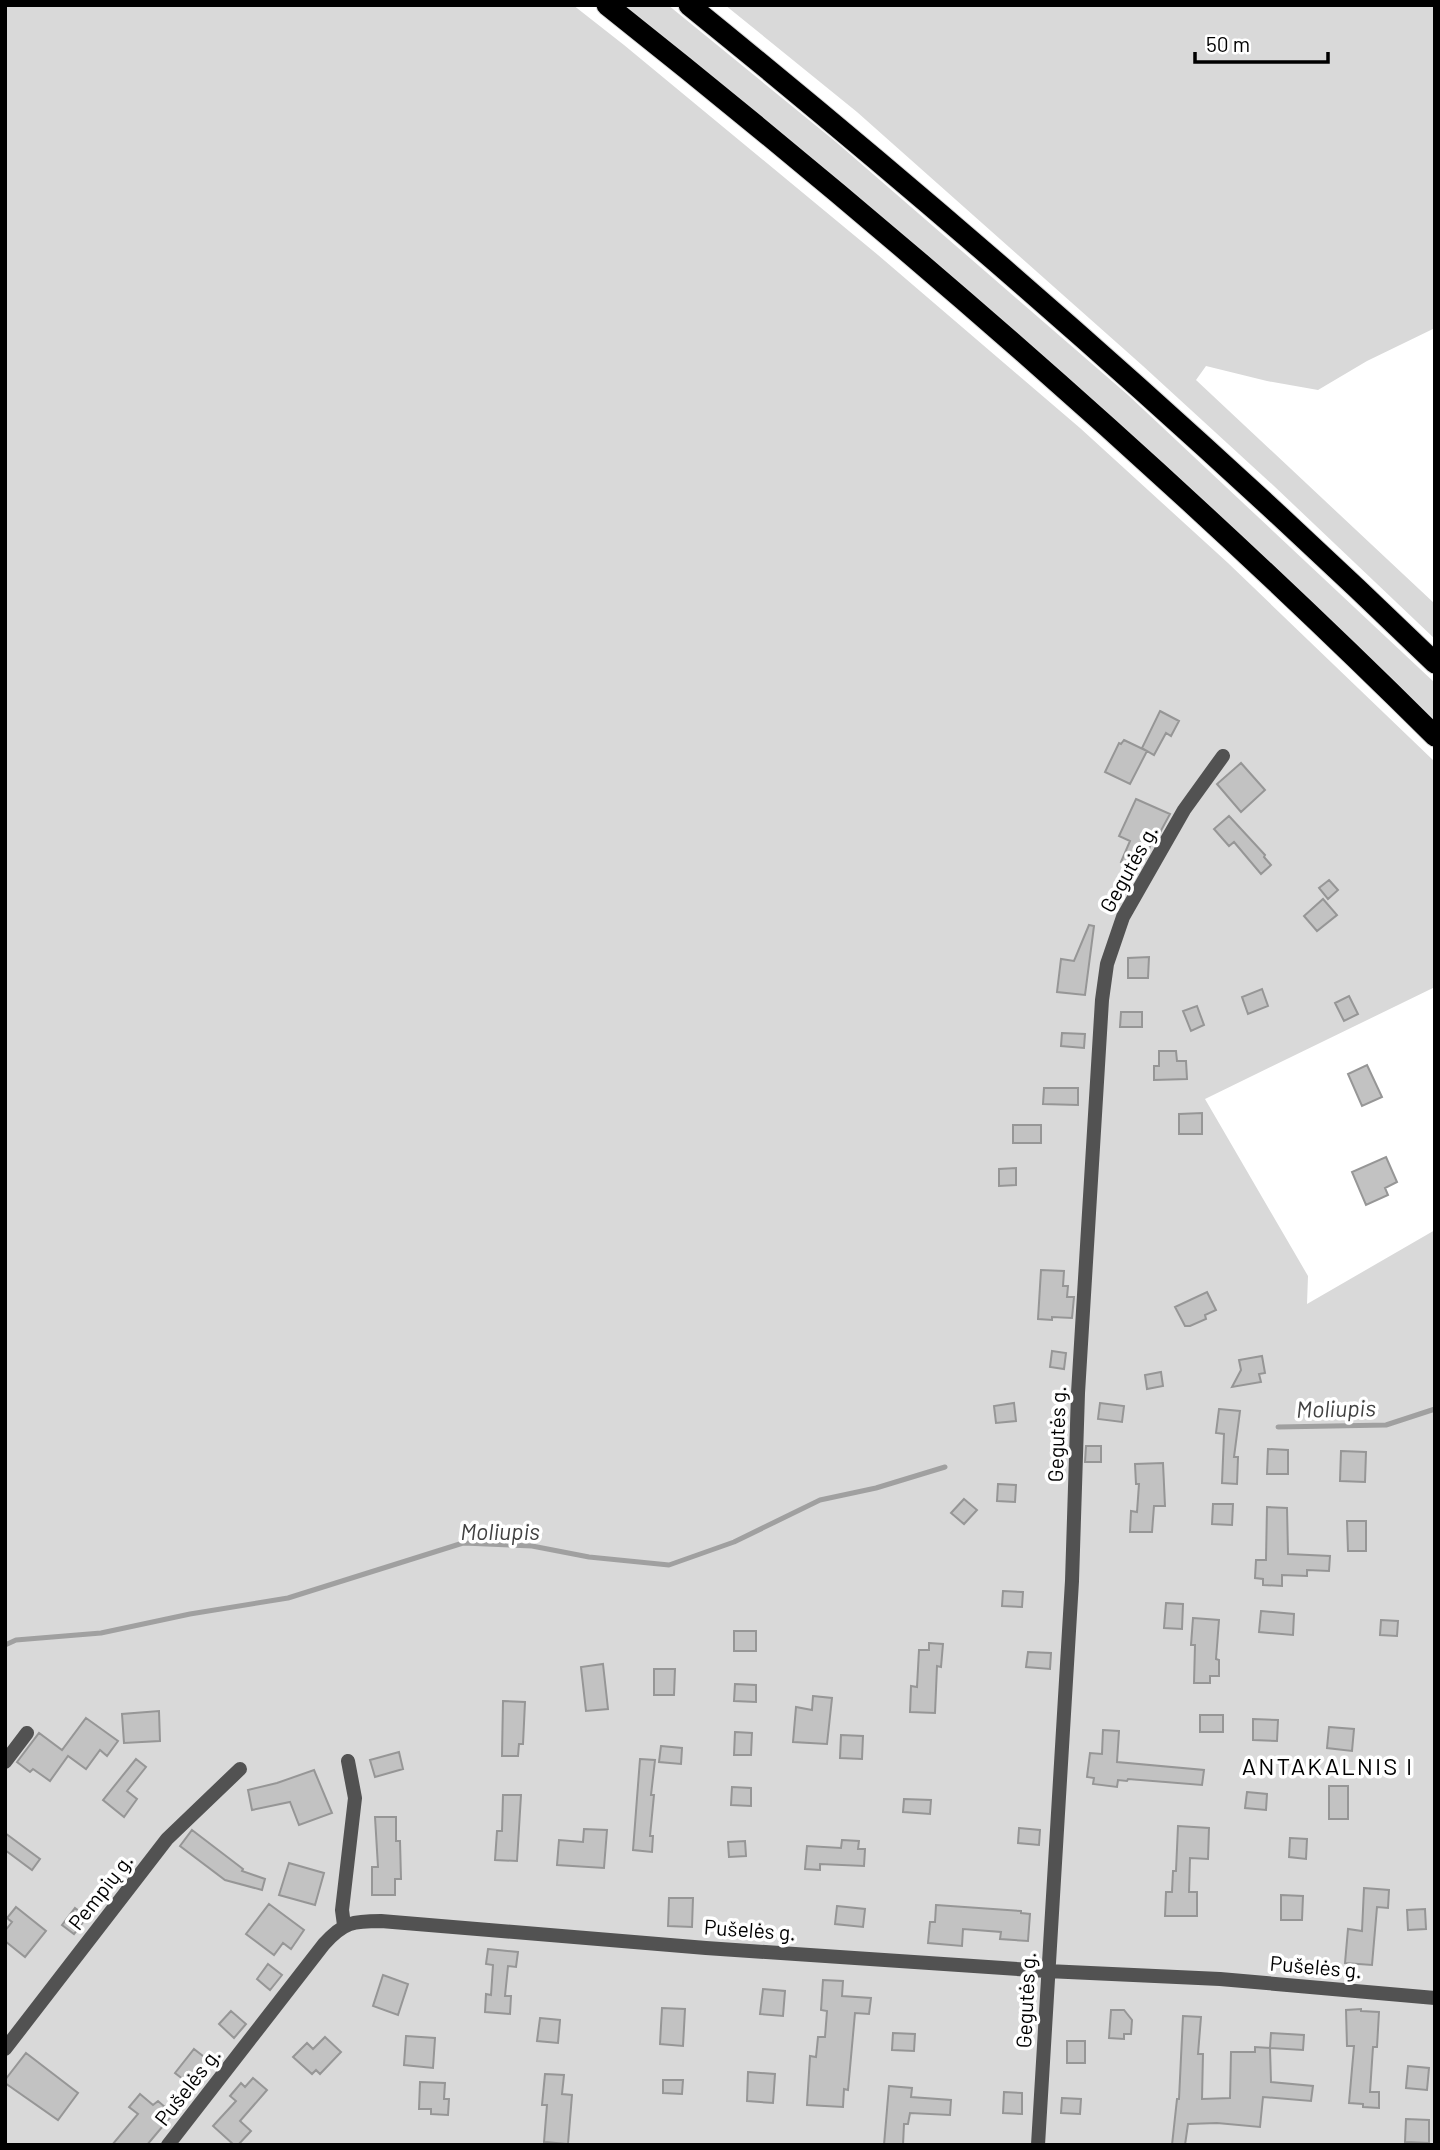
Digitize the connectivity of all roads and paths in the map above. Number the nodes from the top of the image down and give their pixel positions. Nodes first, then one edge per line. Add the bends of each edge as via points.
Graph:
1 (607, 5) edge
2 (690, 5) edge
3 (1435, 663) edge
4 (1435, 736) edge
5 (1223, 756) dead end
6 (27, 1733) dead end
7 (348, 1761) dead end
8 (5, 1762) edge
9 (240, 1769) dead end
10 (344, 1925) junction
11 (1047, 1971) junction
12 (1435, 1998) edge
13 (5, 2049) edge
14 (168, 2145) edge
15 (1038, 2145) edge

1 - 4 highway via 857,209 1008,341 1171,485
2 - 3 highway via 957,227 1124,374
5 - 11 street, Gegutės g. via 1184,810 1123,917 1103,988
6 - 8 street
7 - 10 street via 355,1798
9 - 13 street, Pempių g. via 167,1839
10 - 11 street, Pušelės g. via 381,1921
10 - 14 street, Pušelės g. via 324,1944
11 - 12 street, Pušelės g. via 1220,1979
11 - 15 street, Gegutės g.

